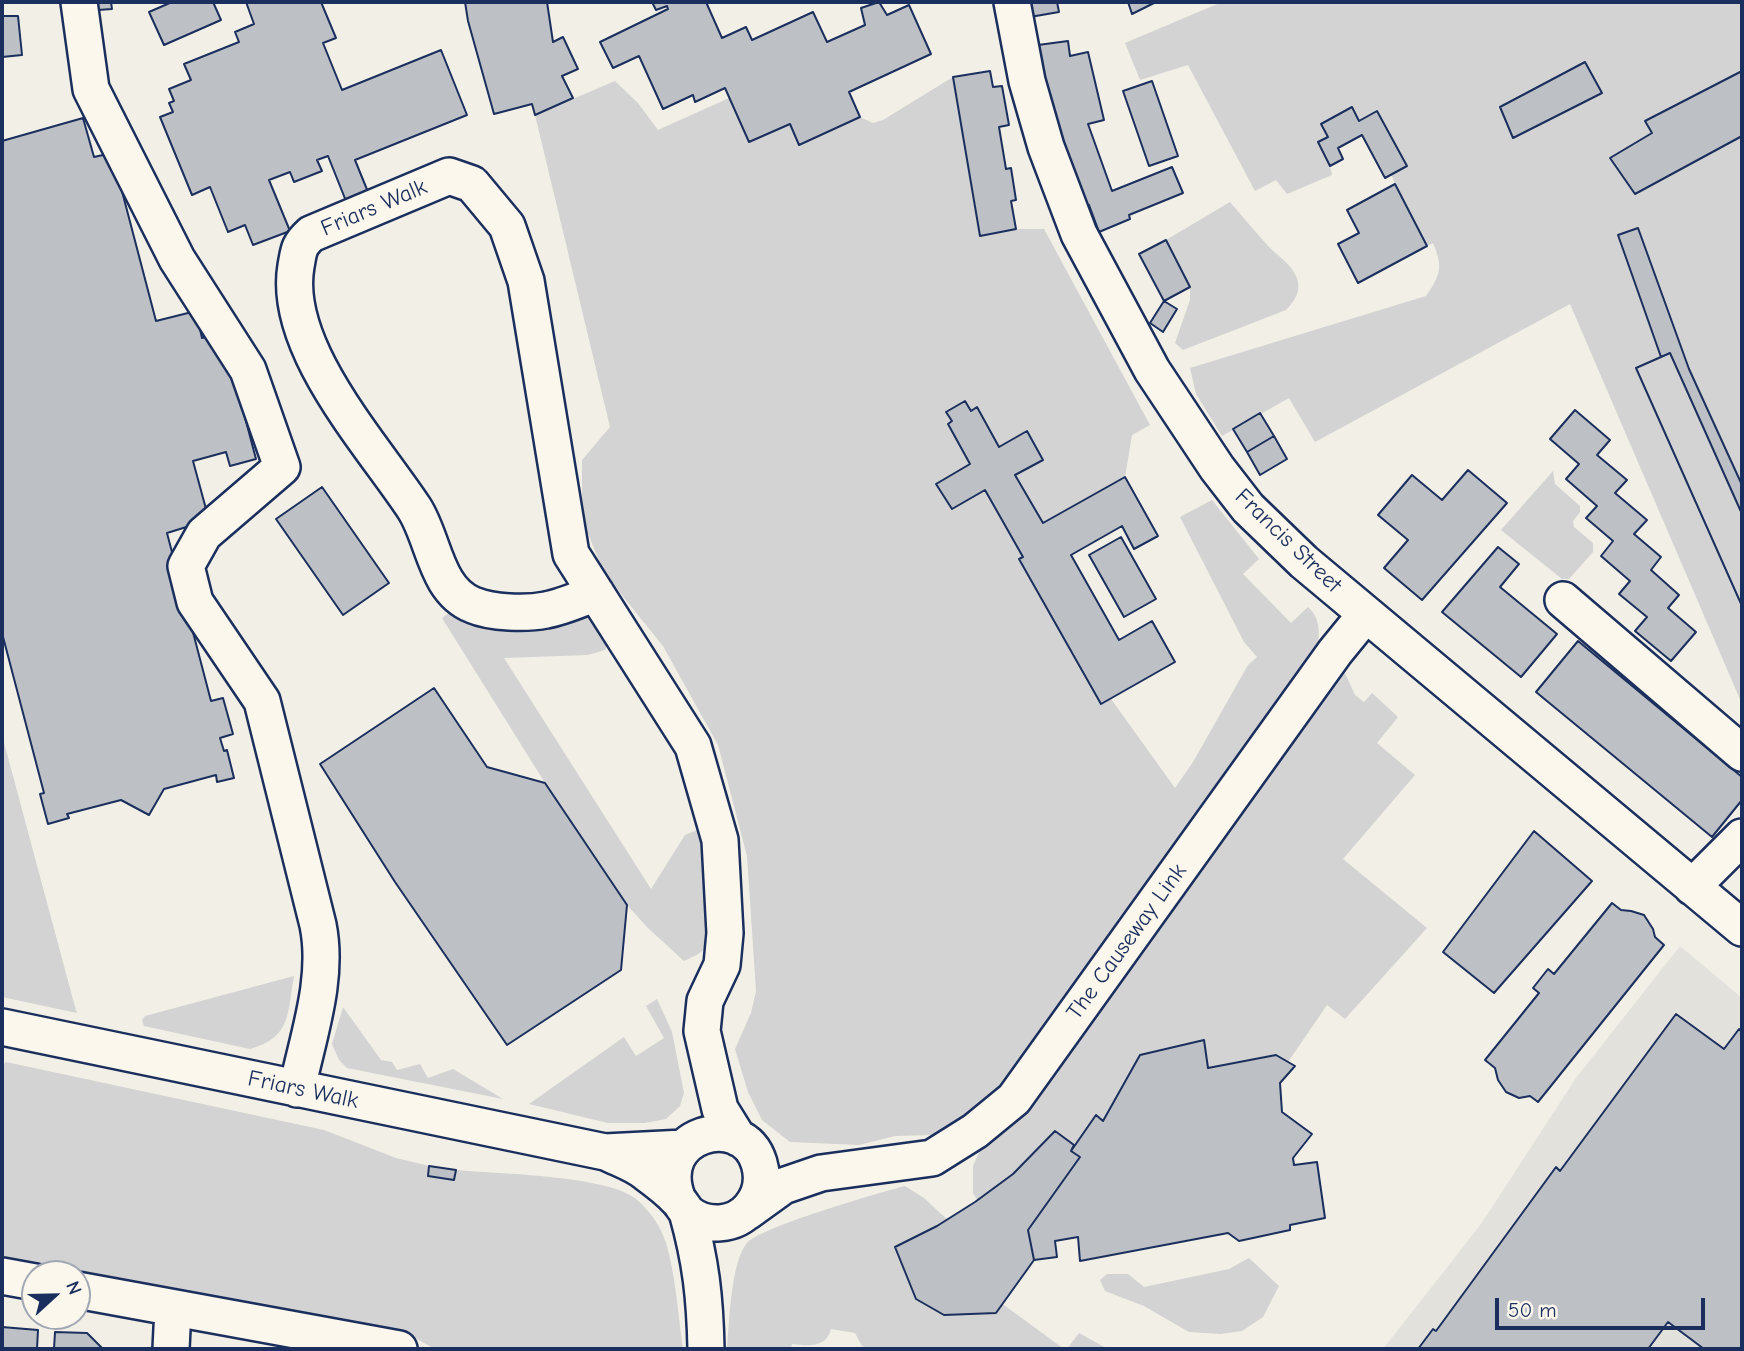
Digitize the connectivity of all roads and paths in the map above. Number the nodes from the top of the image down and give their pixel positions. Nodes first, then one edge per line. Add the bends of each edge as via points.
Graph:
1 (79, 2) edge
2 (1012, 2) edge
3 (596, 593) junction
4 (1563, 600) dead end
5 (1366, 614) junction
6 (1742, 752) edge
7 (1742, 837) edge
8 (1692, 887) junction
9 (1742, 928) edge
10 (2, 1027) edge
11 (710, 1074) junction
12 (296, 1089) junction
13 (744, 1142) junction
14 (689, 1143) junction
15 (606, 1152) junction
16 (821, 1173) junction
17 (683, 1206) junction
18 (737, 1217) junction
19 (2, 1276) edge
20 (21, 1279) edge
21 (91, 1293) edge
22 (705, 1301) junction
23 (173, 1308) junction
24 (171, 1349) edge
25 (399, 1349) edge
26 (706, 1349) edge

1 - 12 street via 91,89 177,259 248,370 282,467 204,534 186,566 195,602 262,701 323,948 322,972
2 - 5 street, Francis Street via 1046,147 1079,233 1152,370 1248,508
3 - 3 street, Friars Walk via 545,610 494,611 471,605 457,595 443,576 416,511 334,393 305,340 293,285 299,245 310,234 449,176 472,184 507,226 526,281 571,554
3 - 11 street, Friars Walk via 693,746 720,840 725,933 722,965 705,1001 702,1031
4 - 6 street
5 - 8 street, Francis Street
5 - 16 street, The Causeway Link via 1014,1099 932,1158
7 - 8 street
8 - 9 street, Francis Street
10 - 12 street, Friars Walk
11 - 13 street, Friars Walk via 720,1109
11 - 14 street, Friars Walk via 706,1108
12 - 15 street, Friars Walk
13 - 14 street via 724,1133 709,1133
13 - 16 street, The Causeway Link via 785,1166
13 - 18 street via 758,1159 761,1187 756,1201
14 - 15 street, Friars Walk
14 - 17 street via 672,1173
15 - 17 street, Friars Walk via 643,1170
16 - 18 street, The Causeway Link via 783,1186
17 - 18 street via 706,1222
17 - 22 street via 699,1255
18 - 22 street via 714,1259
19 - 20 street
21 - 23 street
22 - 26 street
23 - 24 street
23 - 25 street

